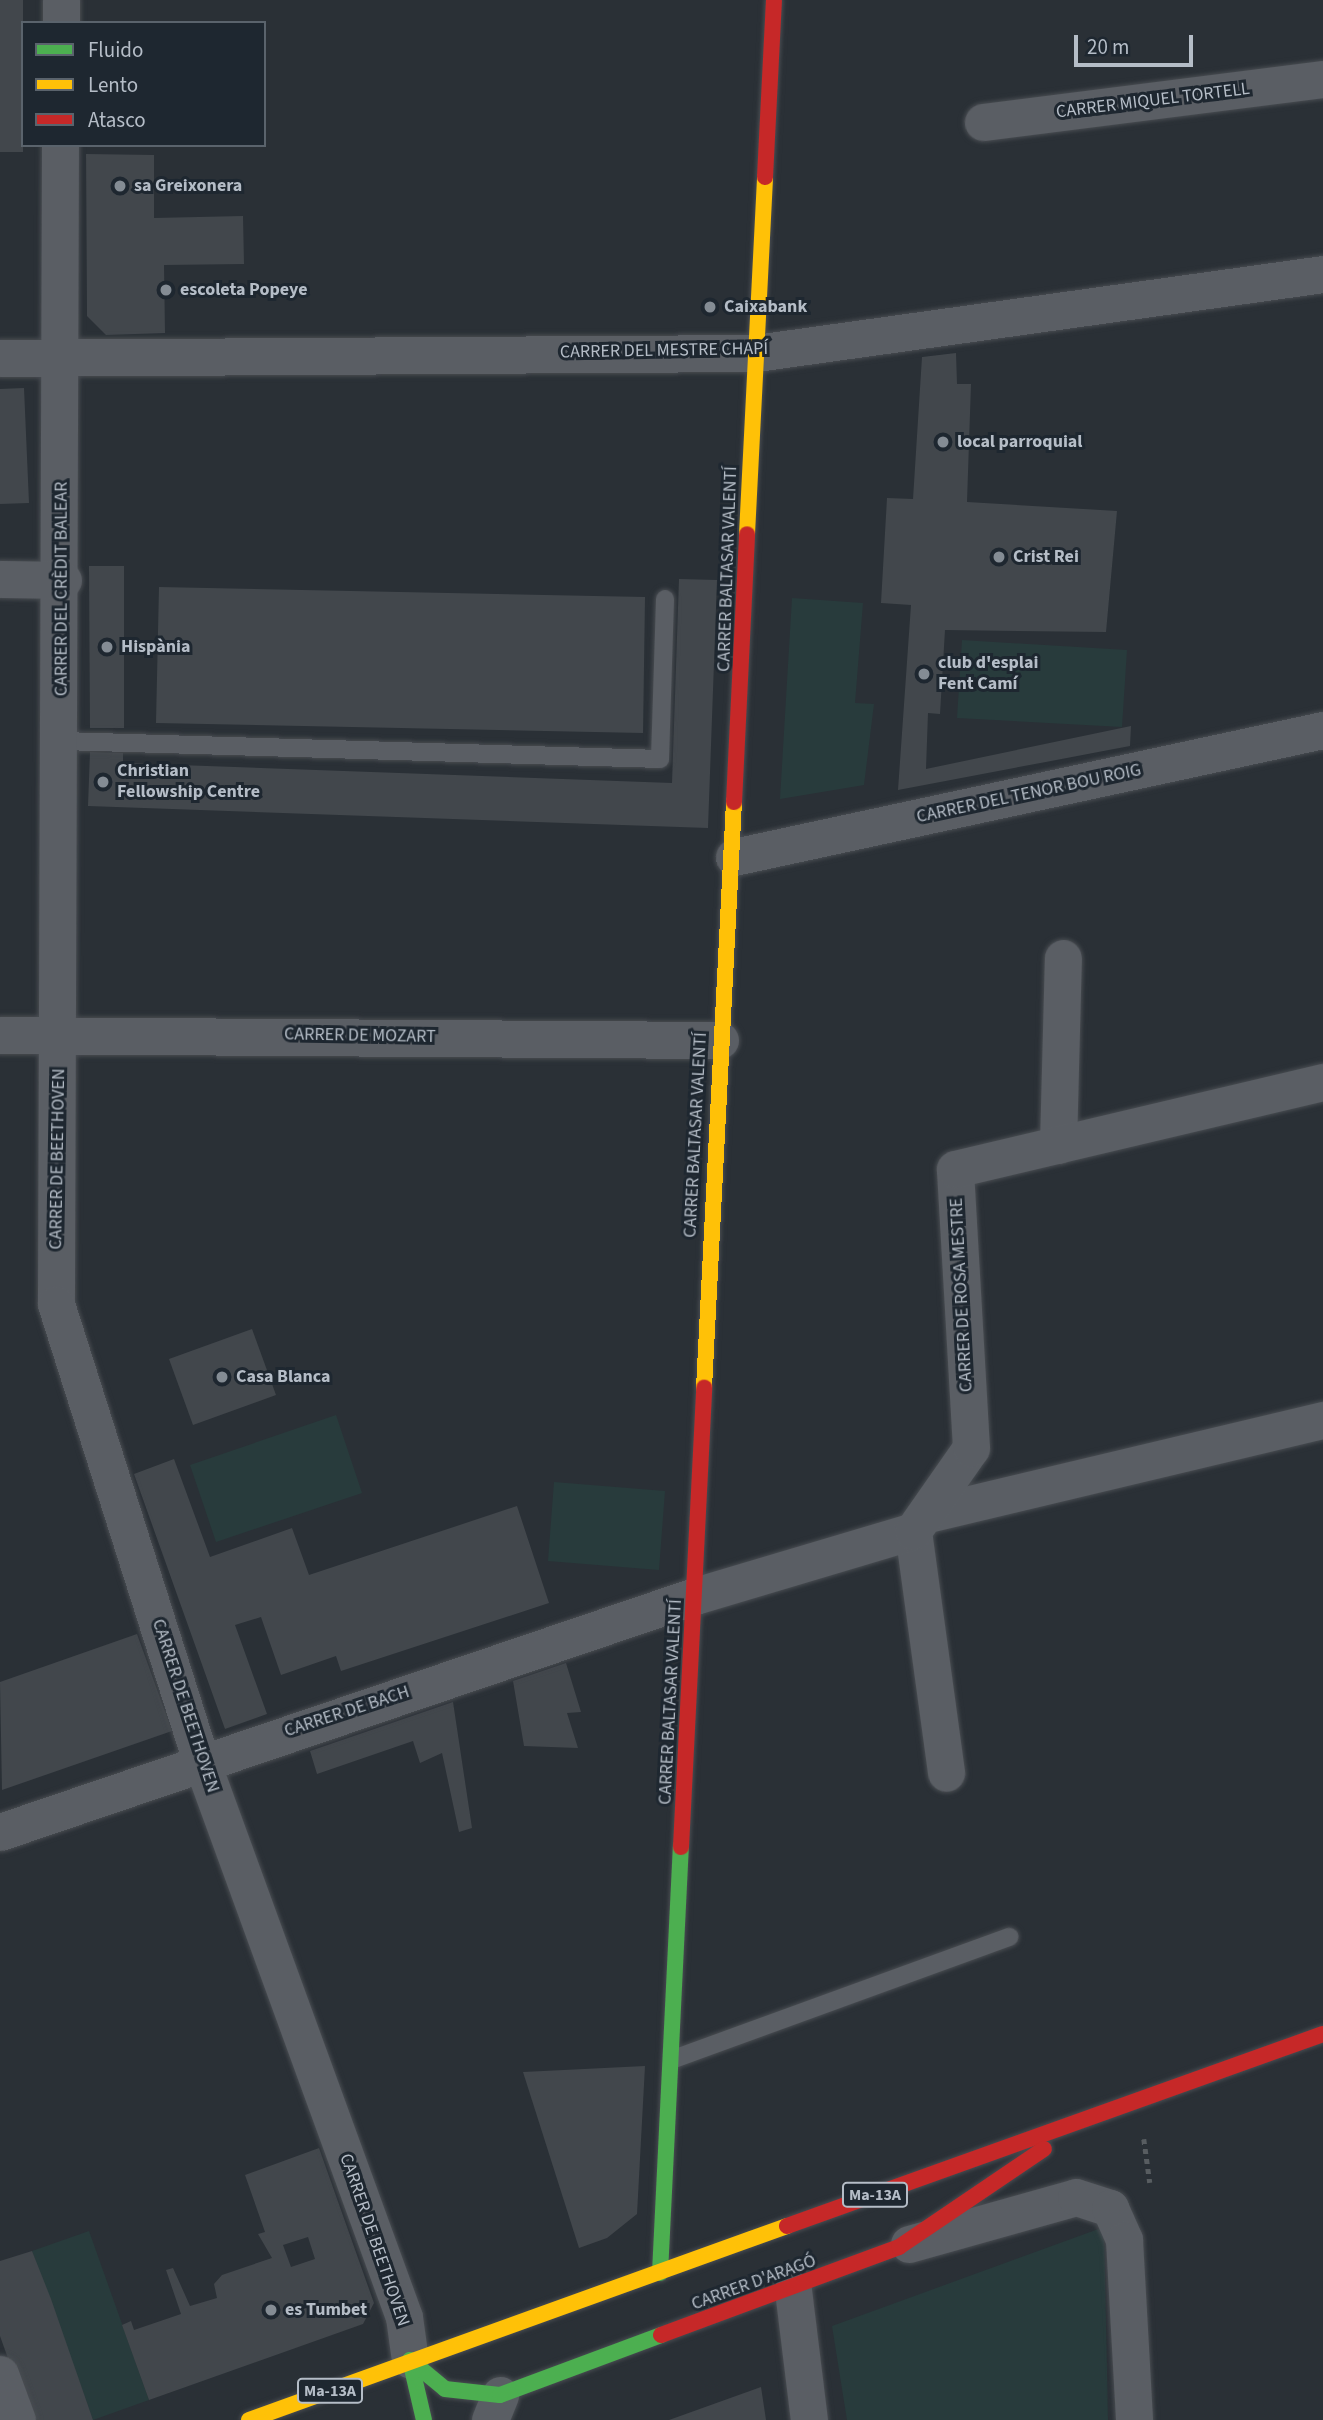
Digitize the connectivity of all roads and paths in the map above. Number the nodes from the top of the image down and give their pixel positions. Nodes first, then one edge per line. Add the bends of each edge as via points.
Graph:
1 (61, 0) edge
2 (774, 0) edge
3 (61, 21) edge
4 (1323, 79) edge
5 (983, 122) dead end
6 (60, 147) edge
7 (1323, 274) edge
8 (756, 352) junction
9 (59, 356) junction
10 (0, 358) edge
11 (0, 579) edge
12 (63, 580) junction
13 (665, 599) dead end
14 (1323, 730) edge
15 (62, 741) junction
16 (734, 857) junction
17 (1063, 958) dead end
18 (59, 1033) junction
19 (0, 1035) edge
20 (720, 1040) junction
21 (1323, 1082) edge
22 (1058, 1145) junction
23 (1323, 1420) edge
24 (921, 1522) junction
25 (695, 1596) junction
26 (201, 1760) junction
27 (946, 1773) dead end
28 (0, 1832) edge
29 (1010, 1937) dead end
30 (1323, 2035) edge
31 (674, 2059) junction
32 (1089, 2118) junction
33 (900, 2247) junction
34 (660, 2273) junction
35 (793, 2290) junction
36 (410, 2360) junction
37 (0, 2374) edge
38 (495, 2408) edge
39 (17, 2420) edge
40 (249, 2420) edge
41 (424, 2420) edge
42 (809, 2420) edge
43 (1134, 2420) edge

1 - 3 street
2 - 8 street, CARRER BALTASAR VALENTÍ
4 - 5 street, CARRER MIQUEL TORTELL
6 - 9 street, CARRER DEL CRÈDIT BALEAR
7 - 8 street, CARRER DEL MESTRE CHAPÍ
8 - 9 street, CARRER DEL MESTRE CHAPÍ
8 - 16 street, CARRER BALTASAR VALENTÍ
9 - 10 street, CARRER DEL MESTRE CHAPÍ
9 - 12 street, CARRER DEL CRÈDIT BALEAR
11 - 12 street
12 - 15 street, CARRER DEL CRÈDIT BALEAR
13 - 15 lane via 660,759
14 - 16 street, CARRER DEL TENOR BOU ROIG
15 - 18 street, CARRER DEL CRÈDIT BALEAR
16 - 20 street, CARRER BALTASAR VALENTÍ
17 - 22 street
18 - 19 street, CARRER DE MOZART
18 - 20 street, CARRER DE MOZART
18 - 26 street, CARRER DE BEETHOVEN via 56,1304
20 - 25 street, CARRER BALTASAR VALENTÍ
21 - 22 street, CARRER DE ROSA MESTRE
22 - 24 street, CARRER DE ROSA MESTRE via 955,1168 971,1448
23 - 24 street
24 - 25 street
24 - 27 street
25 - 26 street, CARRER DE BACH
25 - 31 street, CARRER BALTASAR VALENTÍ
26 - 28 street, CARRER DE BACH
26 - 36 street, CARRER DE BEETHOVEN via 404,2317
29 - 31 lane
30 - 32 street, CARRER D'ARAGÓ / Ma-13A
31 - 34 street, CARRER BALTASAR VALENTÍ
32 - 33 street, CARRER D'ARAGÓ
32 - 34 street, CARRER D'ARAGÓ / Ma-13A
33 - 35 street, CARRER D'ARAGÓ
33 - 43 street via 1076,2197 1110,2208 1124,2240
34 - 36 street, CARRER D'ARAGÓ / Ma-13A
35 - 38 street, CARRER D'ARAGÓ
35 - 42 street
36 - 38 street, CARRER D'ARAGÓ via 454,2392
36 - 40 street, CARRER D'ARAGÓ / Ma-13A
36 - 41 street
37 - 39 street

